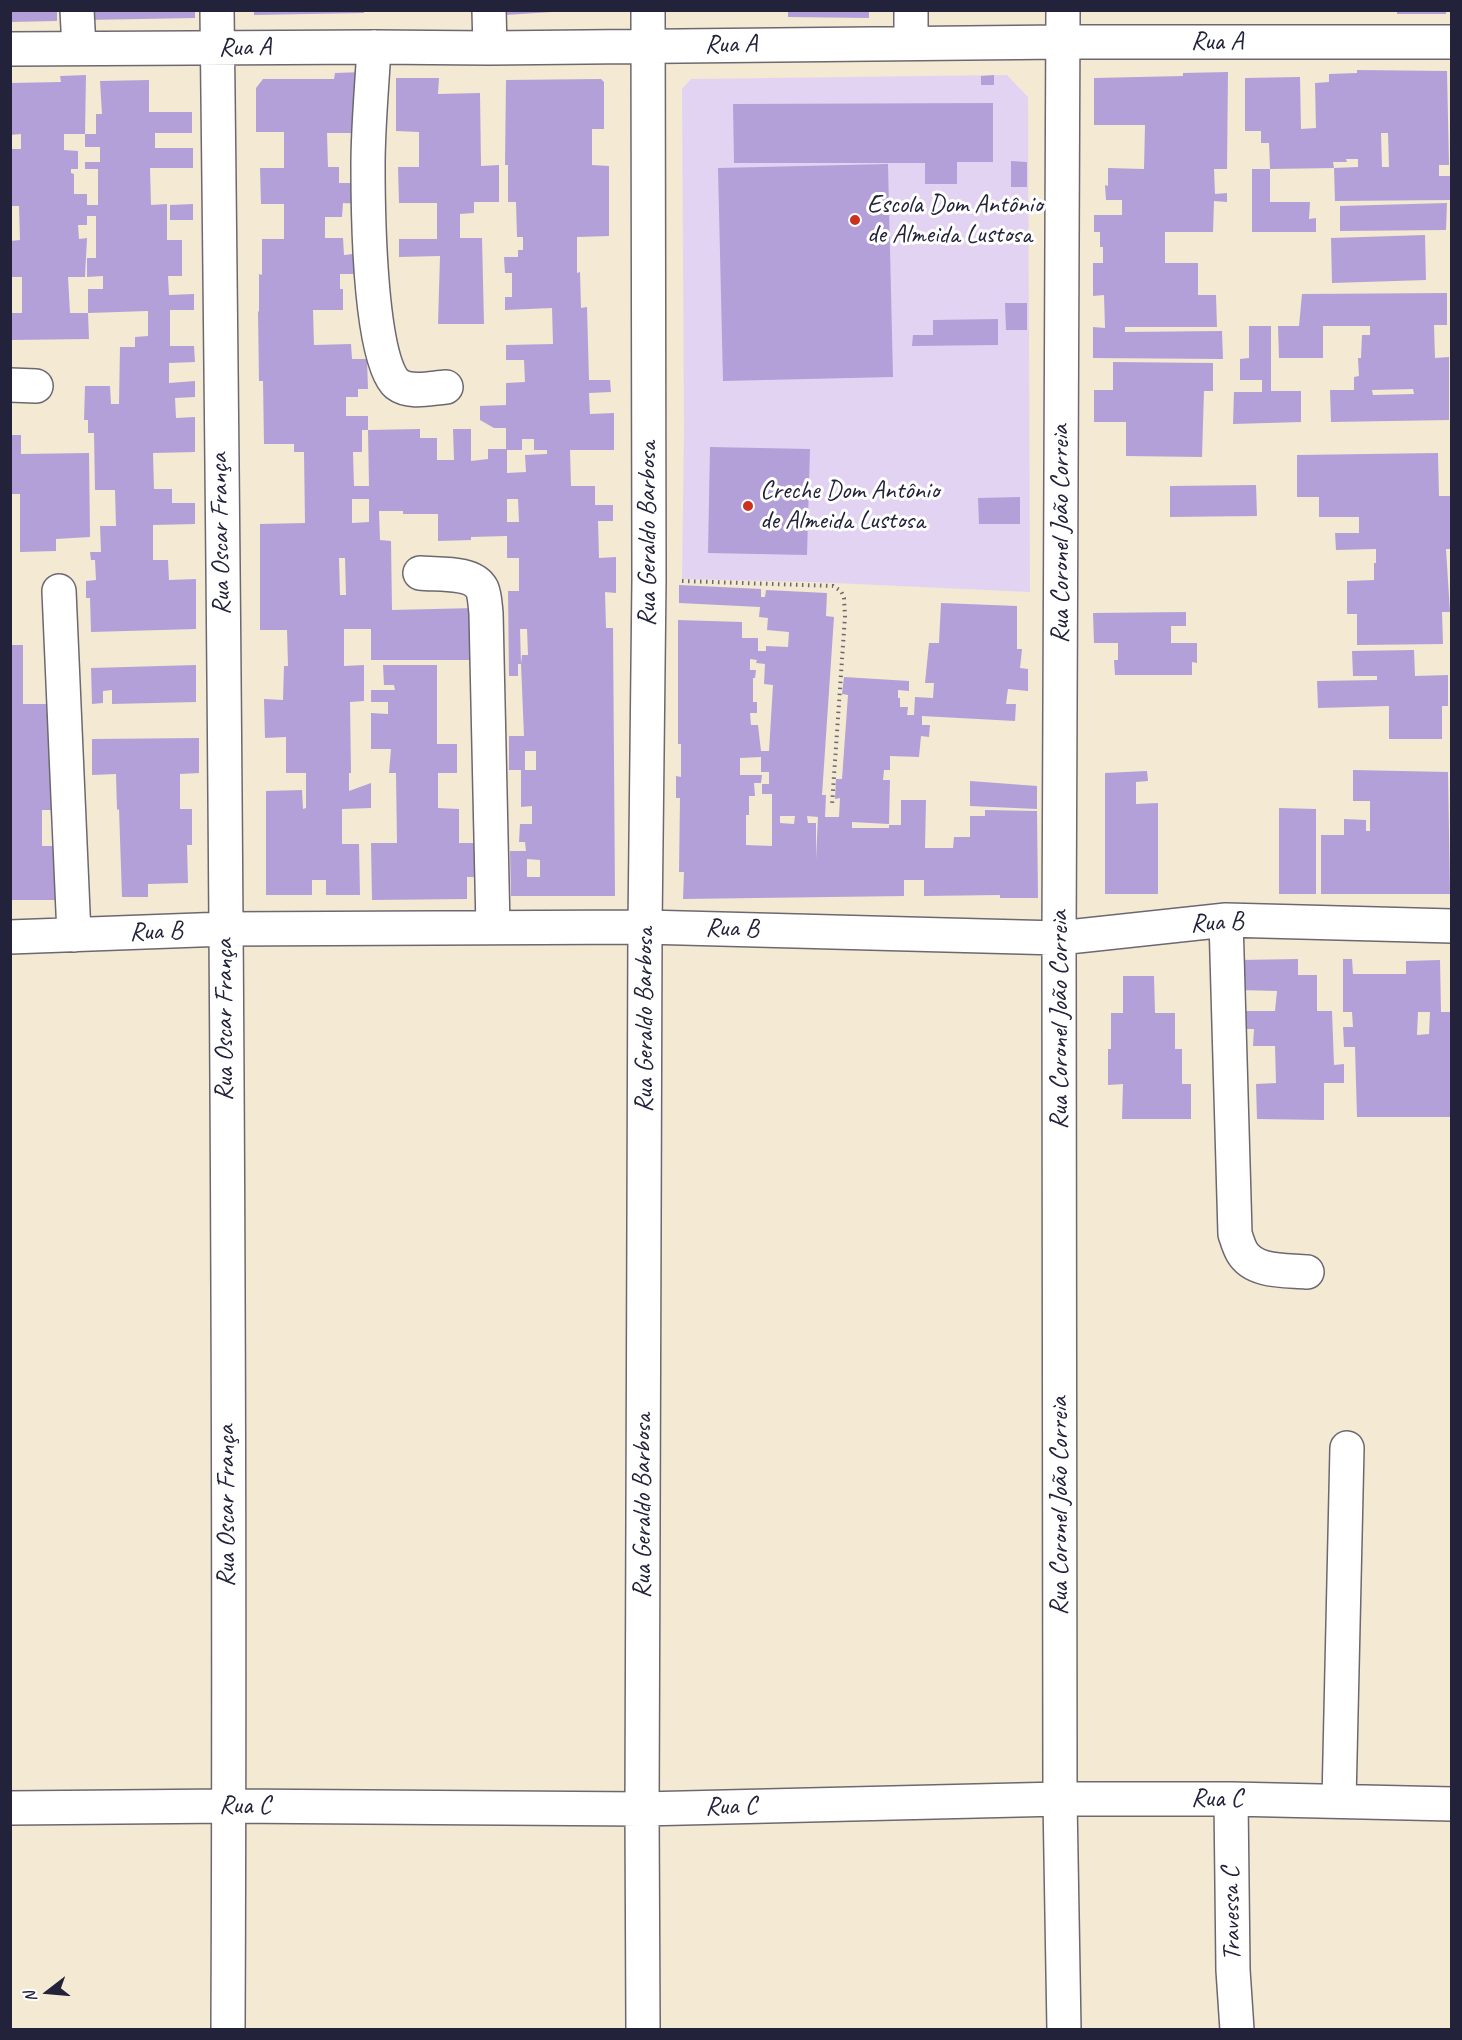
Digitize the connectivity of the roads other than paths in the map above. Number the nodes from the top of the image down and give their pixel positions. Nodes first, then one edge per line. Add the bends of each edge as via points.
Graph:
1 (77, 10) edge
2 (217, 10) edge
3 (489, 10) edge
4 (648, 10) edge
5 (911, 10) edge
6 (1063, 26) edge
7 (1452, 42) edge
8 (911, 44) junction
9 (375, 46) junction
10 (648, 46) junction
11 (79, 48) junction
12 (490, 48) junction
13 (10, 49) edge
14 (217, 49) junction
15 (446, 387) dead end
16 (420, 573) dead end
17 (59, 591) dead end
18 (1226, 920) junction
19 (1452, 926) edge
20 (493, 927) junction
21 (645, 927) junction
22 (225, 929) junction
23 (74, 935) junction
24 (10, 937) edge
25 (1059, 938) junction
26 (1307, 1272) dead end
27 (1347, 1448) dead end
28 (1060, 1799) junction
29 (1231, 1799) junction
30 (1339, 1801) junction
31 (1452, 1804) edge
32 (229, 1806) junction
33 (10, 1808) edge
34 (642, 1809) junction
35 (228, 2030) edge
36 (643, 2030) edge
37 (1064, 2030) edge
38 (1237, 2030) edge

1 - 11 street
2 - 14 street, Rua Oscar França
3 - 12 street
4 - 10 street, Rua Geraldo Barbosa
5 - 8 street
6 - 7 street, Rua A
6 - 8 street, Rua A
6 - 25 street, Rua Coronel João Correia
8 - 10 street, Rua A
9 - 12 street, Rua A
9 - 14 street, Rua A
9 - 15 street via 368,164 374,306 381,351 387,371 397,383 411,390
10 - 12 street, Rua A
10 - 21 street, Rua Geraldo Barbosa
11 - 13 street, Rua A
11 - 14 street, Rua A
14 - 22 street, Rua Oscar França
16 - 20 street via 470,578 483,591
17 - 23 street
18 - 19 street, Rua B
18 - 25 street, Rua B
18 - 26 street via 1235,1234 1242,1253 1254,1265
20 - 21 street, Rua B
20 - 22 street, Rua B
21 - 25 street, Rua B
21 - 34 street, Rua Geraldo Barbosa
22 - 23 street, Rua B
22 - 32 street, Rua Oscar França
23 - 24 street, Rua B
25 - 28 street, Rua Coronel João Correia
27 - 30 street
28 - 29 street, Rua C
28 - 34 street, Rua C
28 - 37 street, Rua Coronel João Correia
29 - 30 street, Rua C
29 - 38 street, Travessa C
30 - 31 street, Rua C
32 - 33 street, Rua C
32 - 34 street, Rua C
32 - 35 street, Rua Oscar França
34 - 36 street, Rua Geraldo Barbosa

